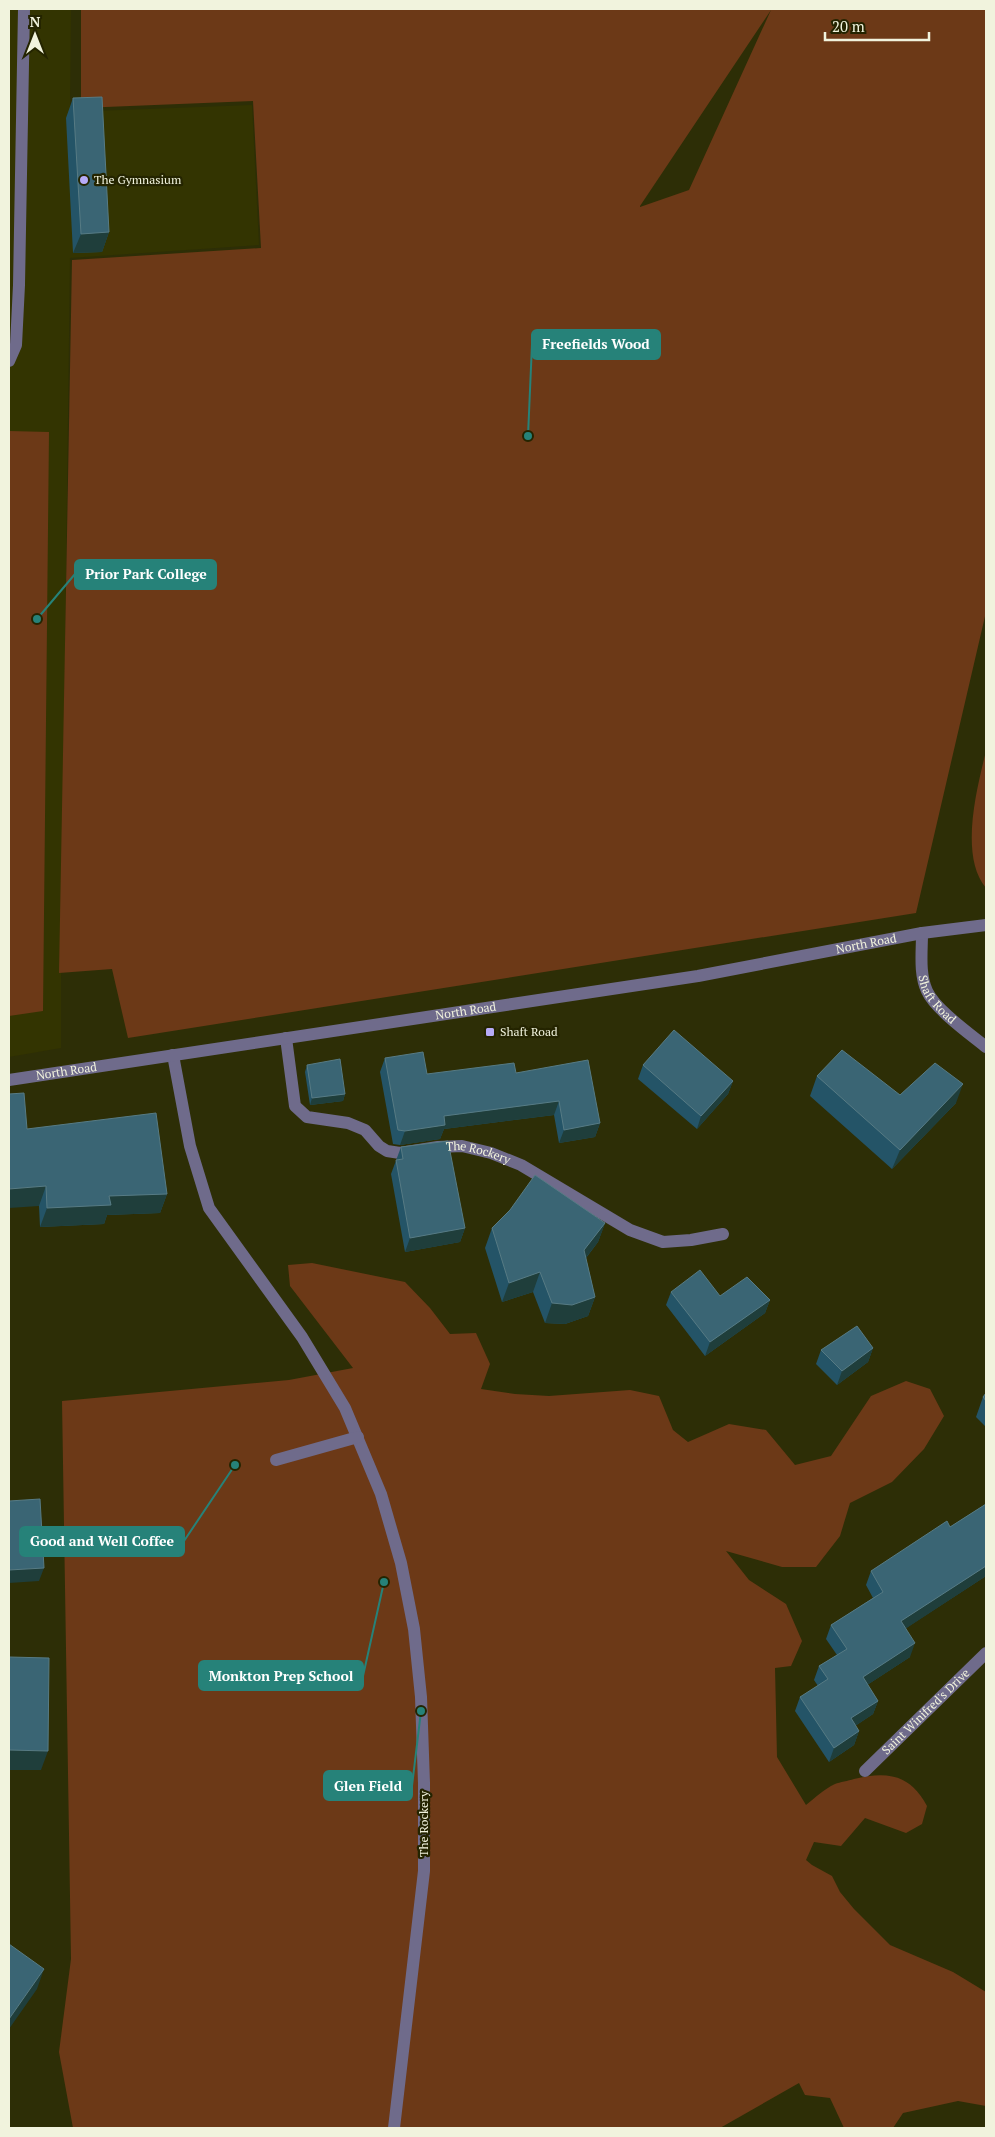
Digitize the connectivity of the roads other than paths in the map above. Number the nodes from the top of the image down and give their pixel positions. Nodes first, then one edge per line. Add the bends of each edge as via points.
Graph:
1 (24, 9) edge
2 (9, 361) edge
3 (986, 925) edge
4 (922, 933) junction
5 (286, 1038) junction
6 (986, 1047) edge
7 (173, 1055) junction
8 (9, 1080) edge
9 (723, 1234) dead end
10 (358, 1437) junction
11 (276, 1460) dead end
12 (986, 1652) edge
13 (864, 1772) dead end
14 (394, 2128) edge

1 - 2 street via 19,285 16,345
3 - 4 street, North Road
4 - 5 street, North Road via 698,976
4 - 6 street, Shaft Road via 921,965 927,992 949,1017
5 - 7 street, North Road
5 - 9 street, The Rockery via 295,1106 307,1117 348,1122 365,1130 387,1151 400,1153 462,1146 491,1153 521,1165 630,1230 663,1242
7 - 8 street, North Road
7 - 10 street, The Rockery via 190,1146 209,1208 302,1337 345,1408
10 - 11 street
10 - 14 street, The Rockery via 382,1494 401,1563 414,1629 421,1697 424,1871
12 - 13 street, Saint Winifred's Drive

